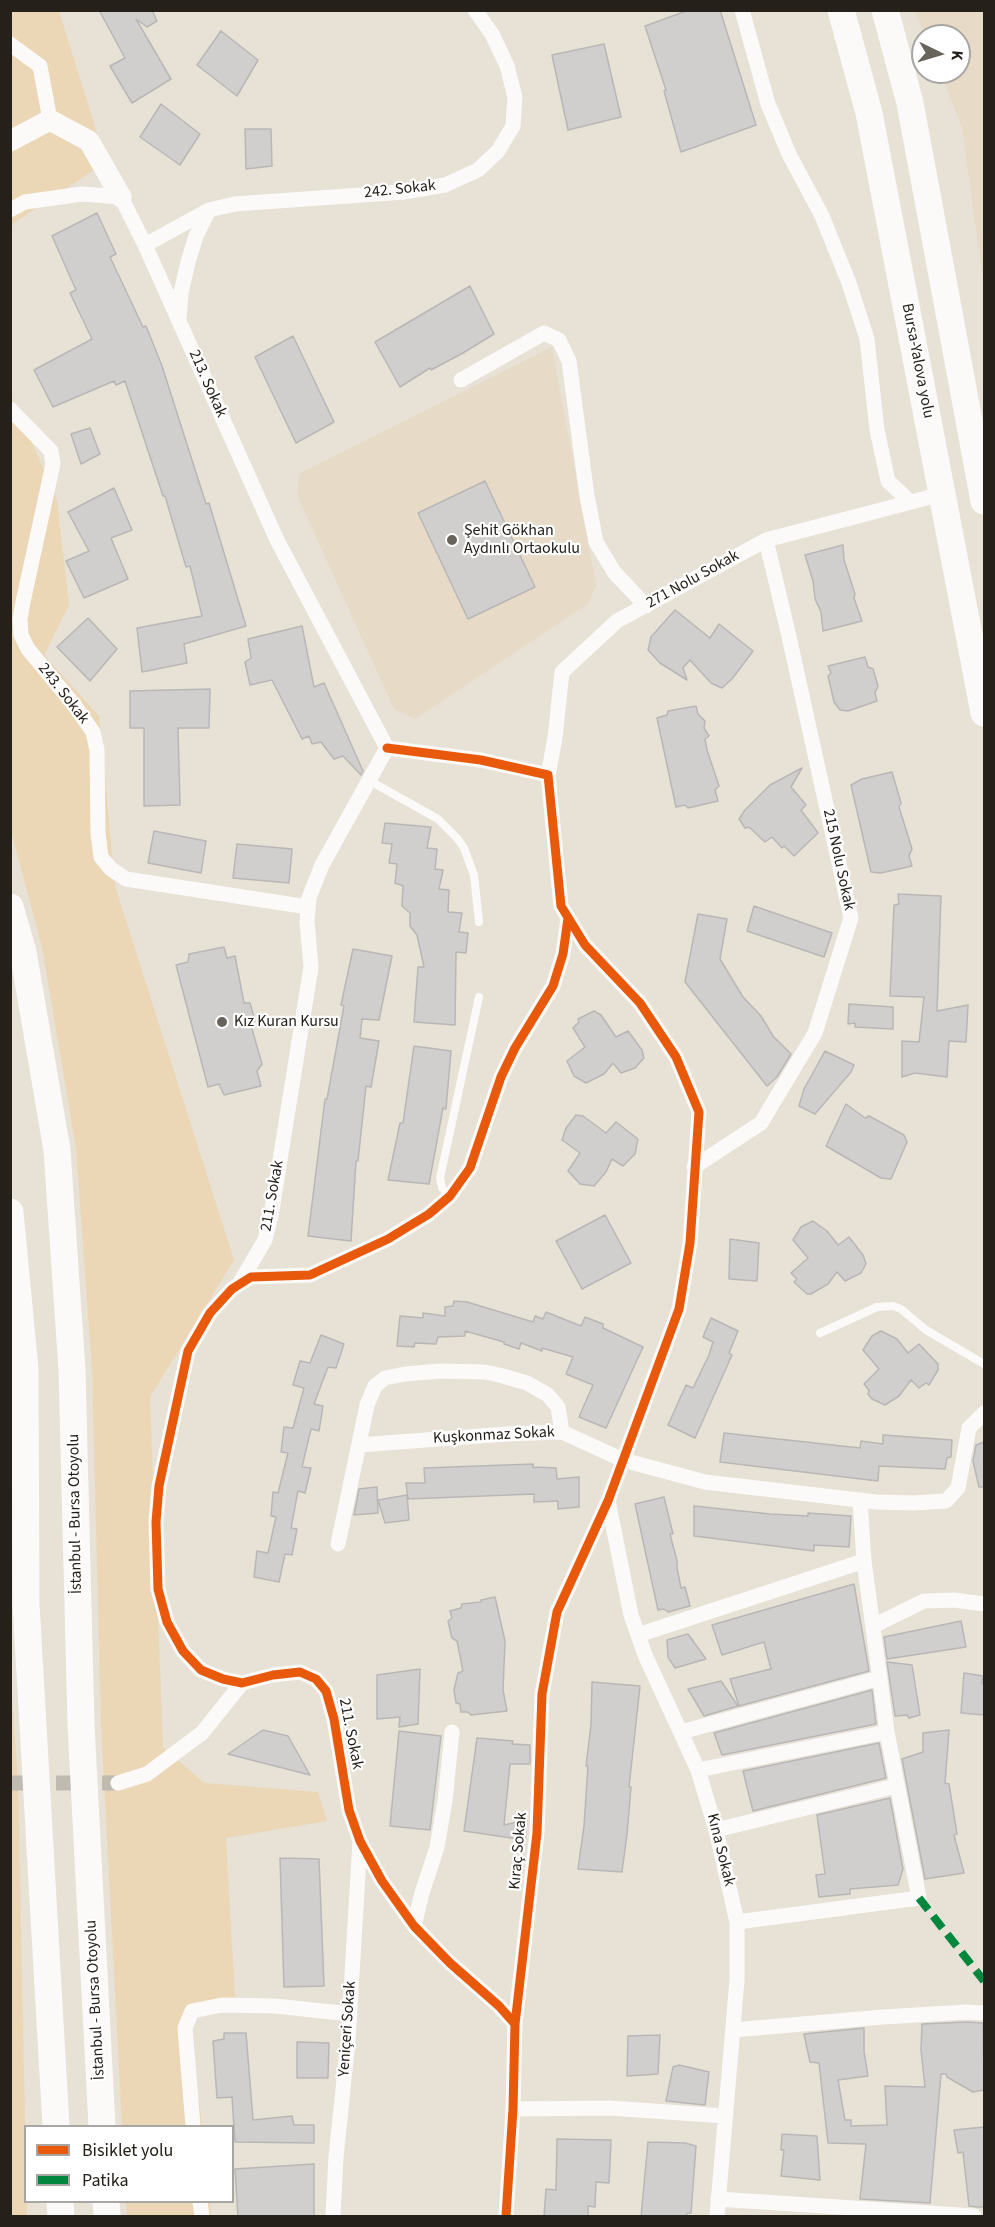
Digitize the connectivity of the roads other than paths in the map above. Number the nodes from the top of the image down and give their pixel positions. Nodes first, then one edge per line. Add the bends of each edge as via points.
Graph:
1 (475, 10) edge
2 (742, 10) edge
3 (841, 10) edge
4 (885, 10) edge
5 (10, 44) edge
6 (50, 120) junction
7 (10, 141) edge
8 (121, 197) junction
9 (10, 210) edge
10 (209, 210) junction
11 (145, 245) junction
12 (179, 322) junction
13 (461, 380) dead end
14 (10, 409) edge
15 (942, 494) junction
16 (984, 501) edge
17 (910, 502) junction
18 (766, 540) junction
19 (646, 606) junction
20 (984, 713) edge
21 (387, 748) junction
22 (548, 775) junction
23 (370, 781) junction
24 (10, 907) edge
25 (308, 907) junction
26 (568, 918) junction
27 (479, 922) dead end
28 (479, 997) dead end
29 (694, 1167) junction
30 (450, 1196) junction
31 (10, 1212) edge
32 (238, 1286) junction
33 (820, 1333) dead end
34 (984, 1364) edge
35 (984, 1413) edge
36 (562, 1432) junction
37 (359, 1445) junction
38 (623, 1460) junction
39 (608, 1500) junction
40 (860, 1500) junction
41 (338, 1544) dead end
42 (864, 1562) junction
43 (984, 1605) edge
44 (873, 1626) junction
45 (638, 1635) junction
46 (880, 1678) junction
47 (242, 1683) junction
48 (452, 1732) dead end
49 (681, 1732) junction
50 (887, 1732) junction
51 (698, 1770) junction
52 (118, 1783) tunnel mouth
53 (896, 1786) junction
54 (716, 1830) junction
55 (360, 1841) junction
56 (737, 1922) junction
57 (414, 1926) junction
58 (984, 2013) edge
59 (350, 2014) junction
60 (515, 2024) junction
61 (733, 2030) junction
62 (513, 2109) junction
63 (725, 2116) junction
64 (56, 2125) edge
65 (102, 2125) edge
66 (193, 2125) edge
67 (718, 2199) junction
68 (910, 2214) edge
69 (333, 2217) edge
70 (506, 2217) edge
71 (717, 2217) edge
72 (974, 2217) edge

1 - 10 street, 242. Sokak via 507,66 515,97 513,126 498,151 478,170 445,185 404,192 269,200
2 - 17 street via 768,104 822,216 867,339 877,430 888,481
3 - 15 highway, Bursa-Yalova yolu via 869,113
4 - 16 highway via 910,103
5 - 6 street via 40,66
6 - 7 street
6 - 8 street, 213. Sokak via 89,141
8 - 9 street via 82,194 25,202
8 - 11 street, 213. Sokak
10 - 11 street, 242. Sokak
10 - 12 street via 188,262
11 - 12 street, 213. Sokak
12 - 21 street, 213. Sokak via 277,540
13 - 19 street via 544,333 559,340 568,361 596,542 614,572
14 - 25 street, 243. Sokak via 51,451 53,464 20,618 21,635 28,650 93,732 101,857 126,879
15 - 17 street, 271 Nolu Sokak
15 - 20 highway, Bursa-Yalova yolu
17 - 18 street, 271 Nolu Sokak
18 - 19 street, 271 Nolu Sokak
18 - 29 street, 215 Nolu Sokak via 850,918 815,1033 761,1123
19 - 22 street, 271 Nolu Sokak via 617,621 562,672
21 - 22 street via 481,760
21 - 23 street, 211. Sokak
22 - 26 street, 271 Nolu Sokak via 561,906
23 - 25 street, 211. Sokak via 322,865
23 - 27 lane via 438,819 457,838 474,874
24 - 65 highway, İstanbul - Bursa Otoyolu via 23,952 57,1162 72,1370 81,1725
25 - 32 street, 211. Sokak via 311,967 271,1216 265,1240
26 - 29 street, Kıraç Sokak via 585,945 640,1003 676,1057 699,1112
26 - 30 street via 553,986 515,1048 470,1168
28 - 30 lane via 440,1178 442,1188
29 - 38 street, Kıraç Sokak via 690,1243 679,1309
30 - 32 street via 388,1239 310,1275 251,1277
31 - 64 highway via 25,1369 26,1604
32 - 47 street, 211. Sokak via 210,1313 188,1351 159,1486 156,1522 158,1590 167,1622 183,1651 201,1670
33 - 34 lane via 877,1307 893,1306
35 - 40 street, Kuşkonmaz Sokak via 969,1428 958,1488 946,1501
36 - 37 street, Kuşkonmaz Sokak
36 - 37 street via 558,1407 548,1395 527,1383 484,1372 441,1371 386,1378 375,1386
36 - 38 street, Kuşkonmaz Sokak
37 - 41 street
38 - 39 street, Kıraç Sokak
38 - 40 street, Kuşkonmaz Sokak via 705,1482
39 - 45 street, Kına Sokak
39 - 60 street, Kıraç Sokak via 557,1612 542,1694 537,1833
40 - 42 street
42 - 44 street
42 - 45 street
43 - 44 street via 954,1599 924,1601
44 - 46 street
45 - 49 street, Kına Sokak
46 - 49 street
46 - 50 street
47 - 52 street via 202,1733 147,1774
47 - 55 street, 211. Sokak via 300,1671 316,1679 326,1691 349,1810
48 - 57 street via 446,1801
49 - 51 street, Kına Sokak
50 - 51 street
50 - 53 street
51 - 54 street, Kına Sokak
53 - 54 street
53 - 56 street via 919,1898
54 - 56 street, Kına Sokak
55 - 57 street, 211. Sokak
55 - 59 street, Yeniçeri Sokak
56 - 61 street, Kına Sokak
57 - 60 street, 211. Sokak
58 - 61 street
59 - 66 street via 222,2005 192,2011 185,2028
59 - 69 street, Yeniçeri Sokak
60 - 62 street, Kıraç Sokak
61 - 63 street, Kına Sokak
62 - 63 street via 610,2108
62 - 70 street, Kıraç Sokak
63 - 67 street, Kına Sokak
67 - 68 street
67 - 71 street, Kına Sokak
68 - 72 street

